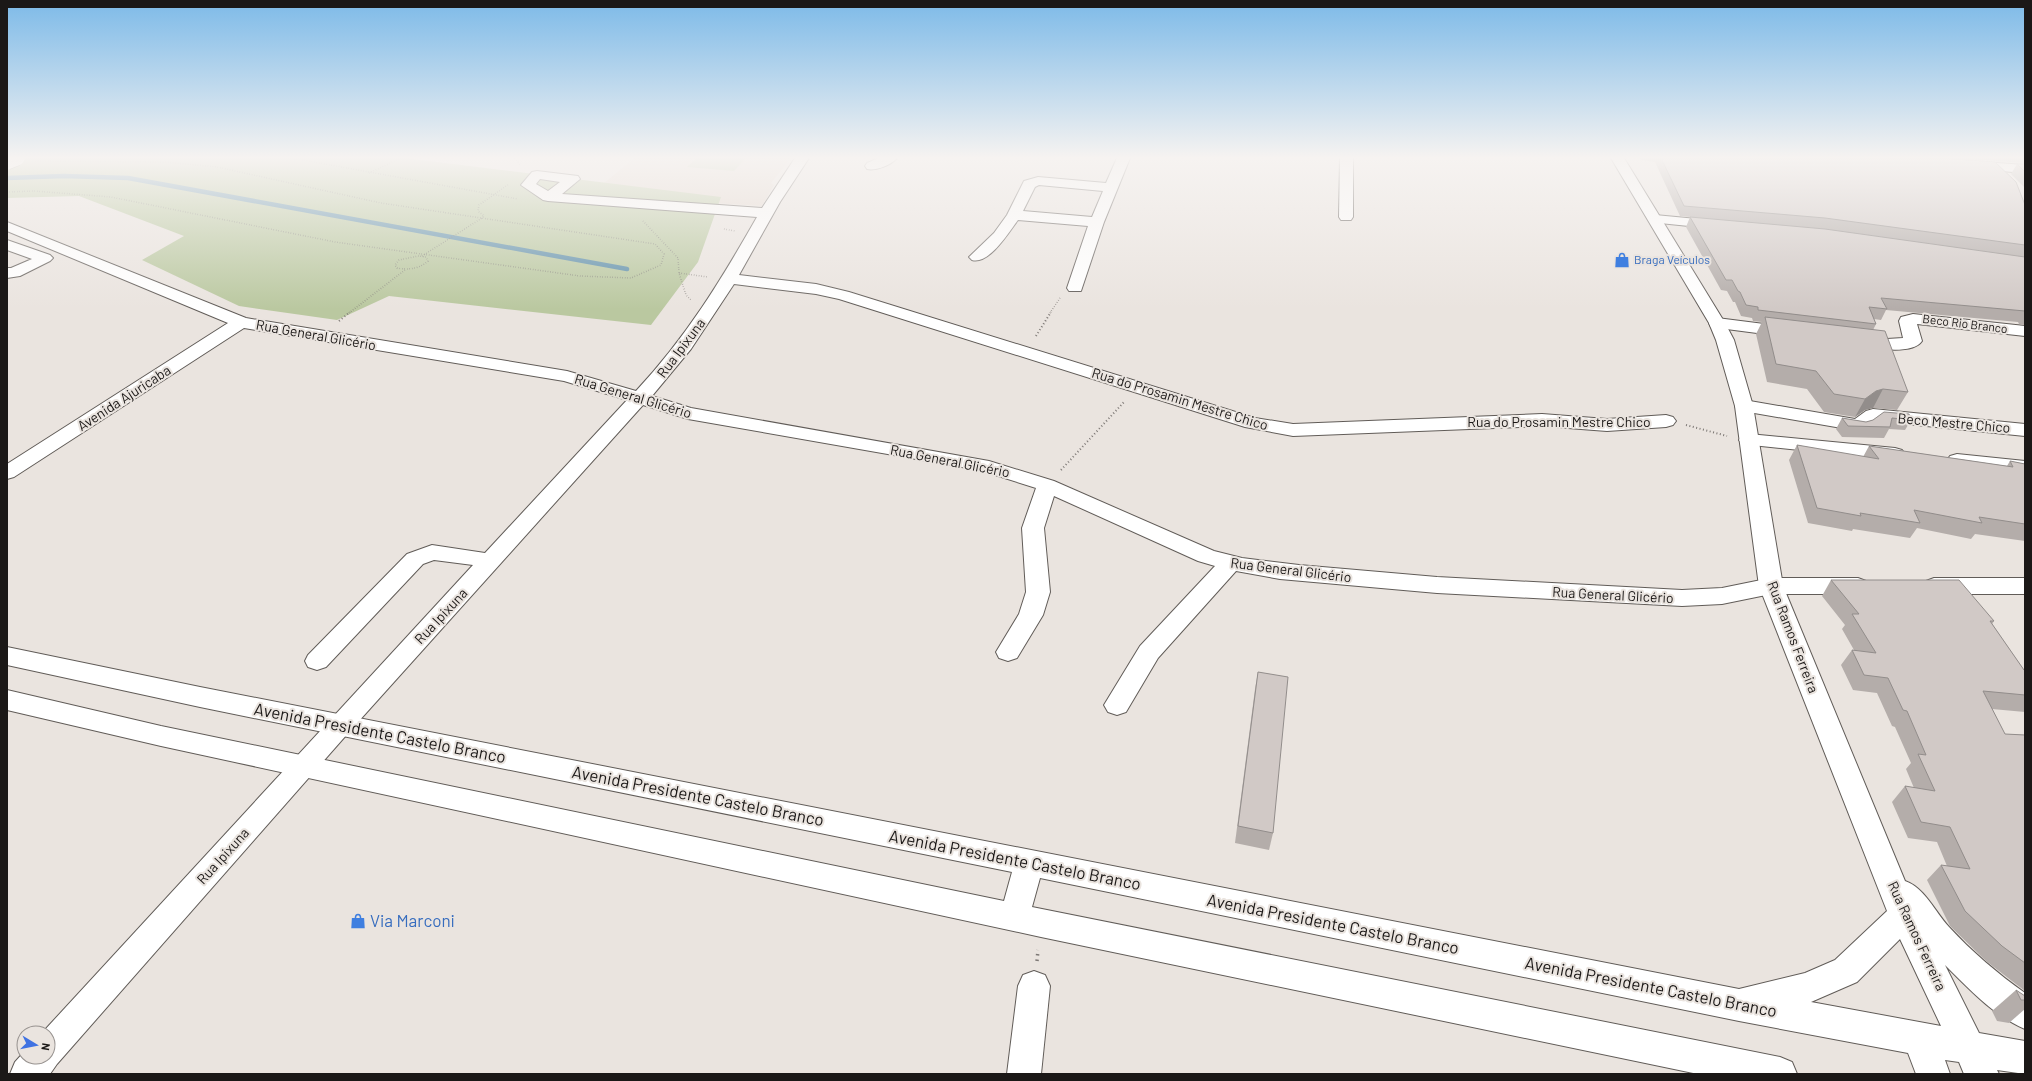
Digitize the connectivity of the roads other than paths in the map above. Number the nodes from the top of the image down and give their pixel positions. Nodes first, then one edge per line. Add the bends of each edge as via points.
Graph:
1 (704, 208) edge
2 (769, 208) edge
3 (1017, 208) edge
4 (1102, 208) edge
5 (1346, 208) edge
6 (1648, 208) edge
7 (766, 213) junction
8 (1014, 215) junction
9 (1346, 217) dead end
10 (1655, 220) junction
11 (1097, 222) junction
12 (7, 226) edge
13 (1733, 226) edge
14 (7, 245) edge
15 (977, 257) dead end
16 (7, 273) edge
17 (730, 279) junction
18 (1075, 288) road end
19 (241, 322) junction
20 (1717, 323) junction
21 (2025, 331) edge
22 (1802, 333) edge
23 (1841, 338) edge
24 (641, 399) junction
25 (1744, 406) junction
26 (1666, 421) road end
27 (2025, 430) edge
28 (1749, 441) junction
29 (1915, 456) edge
30 (1938, 458) edge
31 (2025, 467) edge
32 (7, 473) edge
33 (1047, 485) junction
34 (492, 561) junction
35 (1230, 564) junction
36 (1771, 586) junction
37 (1876, 586) edge
38 (1915, 586) edge
39 (2025, 586) edge
40 (1008, 652) dead end
41 (7, 656) edge
42 (316, 661) dead end
43 (7, 700) edge
44 (1117, 705) dead end
45 (340, 724) junction
46 (305, 765) junction
47 (1030, 863) junction
48 (1887, 872) junction
49 (1904, 915) junction
50 (1027, 920) junction
51 (1034, 986) road end
52 (1739, 1005) junction
53 (2025, 1013) edge
54 (1919, 1037) junction
55 (56, 1042) edge
56 (2025, 1058) edge
57 (1976, 1060) edge
58 (35, 1065) edge
59 (1710, 1067) edge
60 (27, 1074) edge
61 (1024, 1074) edge
62 (1780, 1074) edge
63 (1934, 1074) edge

1 - 7 street
2 - 7 street, Rua Ipixuna
3 - 8 street
4 - 11 street
5 - 9 street
6 - 10 street, Rua Ramos Ferreira
7 - 17 street, Rua Ipixuna
8 - 11 street
8 - 15 street via 999,236
10 - 13 street
10 - 20 street, Rua Ramos Ferreira
11 - 18 street
12 - 19 street, Rua General Glicério
14 - 16 street via 45,258 14,273
17 - 24 street, Rua Ipixuna via 685,347
17 - 26 street, Rua do Prosamin Mestre Chico via 816,289 844,295 1252,423 1293,430 1542,420 1607,425
19 - 24 street, Rua General Glicério via 566,376
19 - 32 street, Avenida Ajuricaba
20 - 22 street
20 - 25 street, Rua Ramos Ferreira via 1725,340
21 - 23 street, Beco Rio Branco via 1920,319 1907,321 1913,340 1910,343 1887,344
24 - 33 street, Rua General Glicério via 688,413 982,465
24 - 34 street, Rua Ipixuna
25 - 27 street, Beco Mestre Chico via 1859,425 1873,415
25 - 28 street, Rua Ramos Ferreira
28 - 29 street
28 - 36 street, Rua Ramos Ferreira
30 - 31 street
33 - 35 street, Rua General Glicério via 1206,556
33 - 40 street via 1033,528 1038,592 1031,615
34 - 42 street via 432,552 415,559
34 - 45 street, Rua Ipixuna
35 - 36 street, Rua General Glicério via 1430,586 1682,598 1722,596
35 - 44 street via 1149,652
36 - 37 street, Rua General Glicério
36 - 48 street, Rua Ramos Ferreira
38 - 39 street
41 - 45 street, Avenida Presidente Castelo Branco
43 - 46 street via 160,736
45 - 46 street, Rua Ipixuna
45 - 47 street, Avenida Presidente Castelo Branco
46 - 50 street
46 - 55 street, Rua Ipixuna
47 - 50 street
47 - 52 street, Avenida Presidente Castelo Branco
48 - 49 street, Rua Ramos Ferreira
48 - 53 street via 1938,937 1988,986
49 - 52 street via 1846,971 1808,988
49 - 57 street, Rua Ramos Ferreira
50 - 59 street
51 - 61 street
52 - 54 street, Avenida Presidente Castelo Branco
54 - 57 street, Avenida Presidente Castelo Branco
54 - 63 street
56 - 57 street, Avenida Presidente Castelo Branco
58 - 60 street
59 - 62 street

